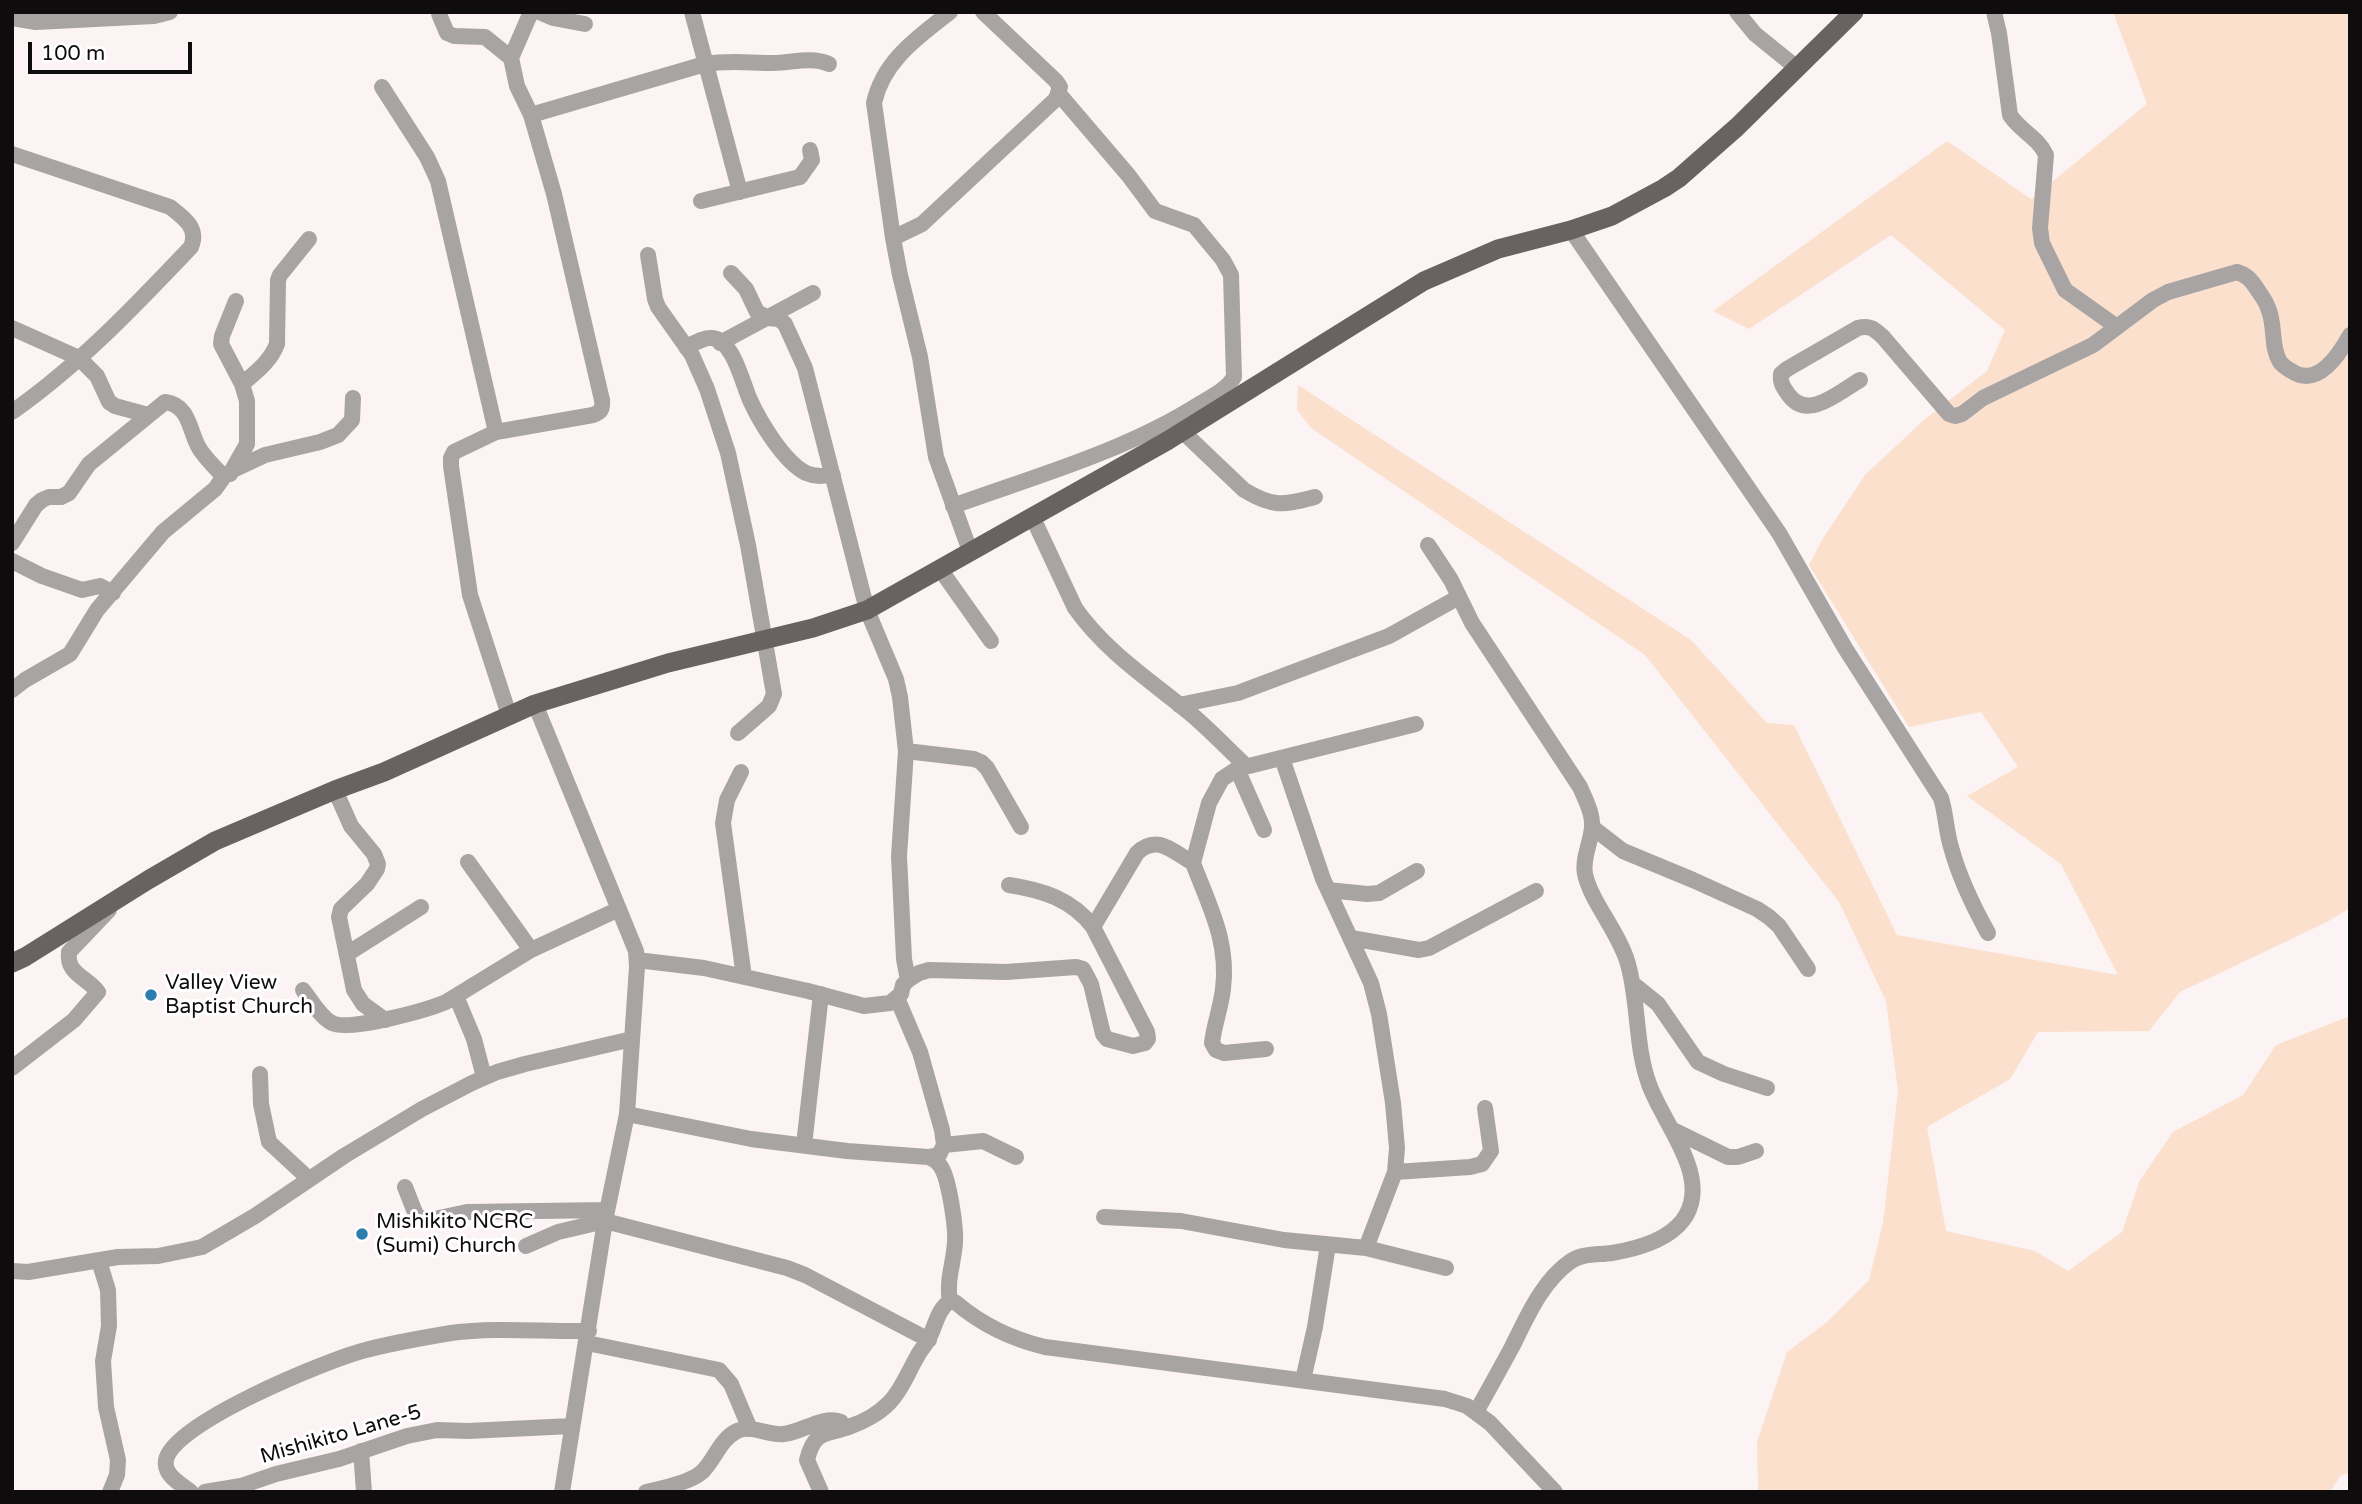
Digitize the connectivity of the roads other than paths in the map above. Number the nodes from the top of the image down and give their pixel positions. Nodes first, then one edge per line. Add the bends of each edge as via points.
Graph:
1 (531, 12) edge
2 (539, 12) edge
3 (692, 12) edge
4 (950, 12) edge
5 (983, 12) edge
6 (1737, 12) edge
7 (1854, 12) edge
8 (1994, 12) edge
9 (159, 13) edge
10 (439, 13) edge
11 (12, 18) edge
12 (584, 24) dead end
13 (510, 58) junction
14 (705, 64) junction
15 (829, 64) dead end
16 (1797, 68) junction
17 (382, 87) dead end
18 (1059, 94) junction
19 (531, 115) junction
20 (810, 150) dead end
21 (12, 154) edge
22 (740, 192) junction
23 (701, 201) dead end
24 (1571, 230) junction
25 (893, 237) junction
26 (309, 239) dead end
27 (648, 255) dead end
28 (731, 273) dead end
29 (813, 293) dead end
30 (236, 301) dead end
31 (768, 318) junction
32 (2117, 327) junction
33 (12, 328) edge
34 (2350, 335) edge
35 (720, 343) junction
36 (686, 347) junction
37 (79, 358) junction
38 (1860, 380) dead end
39 (242, 384) junction
40 (353, 398) dead end
41 (12, 412) edge
42 (148, 415) junction
43 (1182, 431) junction
44 (496, 432) junction
45 (229, 473) junction
46 (833, 475) junction
47 (1315, 497) dead end
48 (953, 506) junction
49 (1032, 516) junction
50 (12, 543) edge
51 (1428, 545) dead end
52 (970, 551) junction
53 (12, 561) edge
54 (940, 569) junction
55 (113, 593) junction
56 (1459, 597) junction
57 (867, 610) junction
58 (763, 640) junction
59 (991, 641) dead end
60 (12, 690) edge
61 (535, 704) junction
62 (1179, 705) junction
63 (509, 715) junction
64 (1416, 723) dead end
65 (738, 733) dead end
66 (906, 751) junction
67 (1282, 758) junction
68 (1241, 768) junction
69 (741, 772) dead end
70 (335, 790) junction
71 (1021, 827) dead end
72 (1592, 827) junction
73 (1264, 830) dead end
74 (468, 862) dead end
75 (1193, 863) junction
76 (1417, 871) dead end
77 (1009, 885) dead end
78 (1328, 890) junction
79 (1536, 891) dead end
80 (120, 898) junction
81 (421, 908) dead end
82 (619, 909) junction
83 (1093, 927) junction
84 (1988, 933) dead end
85 (1350, 938) junction
86 (531, 950) junction
87 (346, 954) junction
88 (637, 960) junction
89 (12, 963) edge
90 (1808, 969) dead end
91 (744, 978) junction
92 (908, 980) junction
93 (1632, 983) junction
94 (303, 990) dead end
95 (821, 994) junction
96 (456, 996) junction
97 (897, 998) junction
98 (385, 1020) junction
99 (632, 1039) junction
100 (1266, 1049) dead end
101 (12, 1068) edge
102 (260, 1074) dead end
103 (484, 1077) junction
104 (1767, 1088) dead end
105 (1486, 1108) dead end
106 (627, 1114) junction
107 (1671, 1129) junction
108 (804, 1145) junction
109 (944, 1145) junction
110 (1756, 1151) dead end
111 (928, 1157) junction
112 (1016, 1157) dead end
113 (1393, 1177) junction
114 (309, 1179) junction
115 (405, 1187) dead end
116 (606, 1215) junction
117 (1104, 1217) dead end
118 (1328, 1245) junction
119 (526, 1246) dead end
120 (1366, 1248) junction
121 (100, 1261) junction
122 (1446, 1268) dead end
123 (12, 1271) edge
124 (950, 1301) junction
125 (588, 1337) junction
126 (929, 1340) junction
127 (1303, 1380) junction
128 (1476, 1412) junction
129 (572, 1426) junction
130 (851, 1426) junction
131 (750, 1429) junction
132 (361, 1451) junction
133 (110, 1492) edge
134 (191, 1492) edge
135 (205, 1492) edge
136 (364, 1492) edge
137 (562, 1492) edge
138 (646, 1492) edge
139 (821, 1492) edge
140 (1556, 1492) edge

1 - 13 street
2 - 12 street
3 - 14 street
4 - 25 street via 902,51 879,82 874,103
5 - 18 street via 1056,81
6 - 16 street via 1755,34
7 - 16 main road
8 - 32 street via 2010,115 2046,155 2042,243 2066,290
9 - 11 street via 36,22
10 - 13 street via 447,33 485,37
13 - 19 street
14 - 15 street via 815,60
14 - 19 street
14 - 22 street
16 - 24 main road via 1679,178 1625,211
17 - 44 street via 438,181
18 - 25 street via 922,224
18 - 48 street via 1155,211 1194,225 1228,267 1234,377 1226,388 1168,423 1080,461
19 - 44 street via 603,407 593,415
20 - 22 street via 812,160 800,177
21 - 37 street via 170,207 192,229 195,239 191,247
22 - 23 street
24 - 43 main road via 1498,249 1424,281
24 - 84 street via 1779,533 1845,648 1941,798 1951,848
25 - 48 street via 936,457
26 - 39 street via 278,280 275,349
27 - 36 street via 658,307
28 - 31 street via 746,289 757,313
29 - 31 street
30 - 39 street via 222,344
31 - 35 street
31 - 46 street via 785,324 805,368
32 - 34 street via 2168,292 2237,272 2253,282 2268,307 2280,360 2300,376 2322,371
32 - 38 street via 2093,345 1955,416 1883,337 1867,326 1780,374 1780,383 1792,400 1808,407
33 - 37 street
35 - 36 street via 709,338
35 - 46 street via 735,359 753,407 789,460 807,473
36 - 58 street via 707,389 733,467
37 - 41 street
37 - 42 street via 97,376 109,402
39 - 45 street via 248,439
40 - 45 street via 352,421 338,435 265,455
42 - 45 street via 165,402 174,404 189,419 200,449 221,474
42 - 50 street via 89,464 69,493 42,500
43 - 47 street via 1255,497 1283,505
43 - 49 main road
44 - 63 street via 454,452 451,466 470,595
45 - 55 street via 163,532
46 - 57 street
48 - 52 street
49 - 52 main road
49 - 62 street via 1083,620 1122,660
51 - 56 street
52 - 54 main road
53 - 55 street via 82,590 100,586
54 - 57 main road
54 - 59 street
55 - 60 street via 93,615 70,654
56 - 62 street via 1389,636 1238,693
56 - 72 street via 1472,624 1580,787
57 - 58 main road
57 - 66 street via 896,679
58 - 61 main road via 668,663
58 - 65 street via 773,701
61 - 63 main road
61 - 82 street
62 - 68 street
63 - 70 main road
64 - 67 street
66 - 71 street via 981,762
66 - 92 street via 899,856
67 - 68 street
67 - 78 street
68 - 73 street
68 - 75 street via 1222,779 1209,803
69 - 91 street via 727,800 723,823
70 - 80 main road via 215,841
70 - 87 street via 351,826 378,864 367,884 341,909
72 - 90 street via 1623,850 1769,917
72 - 93 street via 1584,872 1620,943
74 - 86 street
75 - 83 street via 1161,845 1145,845
75 - 100 street via 1222,938 1223,988 1212,1043 1224,1053
76 - 78 street via 1379,893
77 - 83 street via 1049,893 1079,910
78 - 85 street
79 - 85 street via 1429,948
80 - 89 main road
80 - 101 street via 69,952 70,967 98,992 74,1020
81 - 87 street
82 - 86 street
82 - 88 street
83 - 92 street via 1147,1032 1145,1043 1133,1046 1107,1040 1091,984 1083,969 1076,967 1006,972 929,970
85 - 113 street via 1371,983 1379,1014 1397,1148
86 - 96 street
87 - 98 street via 358,998
88 - 91 street
88 - 99 street
91 - 95 street
92 - 97 street
93 - 104 street via 1658,1004 1698,1062
93 - 107 street via 1642,1062
94 - 98 street via 335,1025
95 - 97 street via 864,1006
95 - 108 street
96 - 98 street via 432,1008
96 - 103 street
97 - 109 street via 920,1052
99 - 103 street
99 - 106 street
102 - 114 street via 270,1142
103 - 114 street via 422,1109
105 - 113 street via 1491,1151 1482,1164
106 - 108 street
106 - 116 street
107 - 110 street via 1728,1157
107 - 128 street via 1686,1157 1693,1187 1683,1220 1661,1237 1631,1249 1573,1259 1559,1271 1538,1298
108 - 111 street
109 - 111 street via 939,1155
109 - 112 street via 983,1140
111 - 124 street via 942,1167 955,1226
113 - 120 street
114 - 121 street via 202,1247
115 - 116 street via 416,1215 425,1221 467,1212
116 - 119 street
116 - 125 street
116 - 126 street via 787,1268
117 - 118 street via 1181,1221
118 - 120 street
118 - 127 street
120 - 122 street
121 - 123 street
121 - 133 street via 108,1290 109,1326 103,1361 106,1407 118,1460
124 - 126 street via 940,1311
124 - 127 street via 1012,1338 1045,1347
125 - 129 street
125 - 131 street via 719,1370 731,1384
125 - 134 street via 503,1329 452,1333 323,1363 233,1406 172,1449 166,1469
126 - 130 street via 894,1398
127 - 128 street via 1445,1399
128 - 140 street
129 - 132 street, Mishikito Lane-5 via 437,1430
129 - 137 street
130 - 131 street via 833,1419 781,1435
130 - 139 street via 828,1431 810,1450 807,1460
131 - 138 street via 726,1438 704,1471
132 - 135 street, Mishikito Lane-5
132 - 136 street

